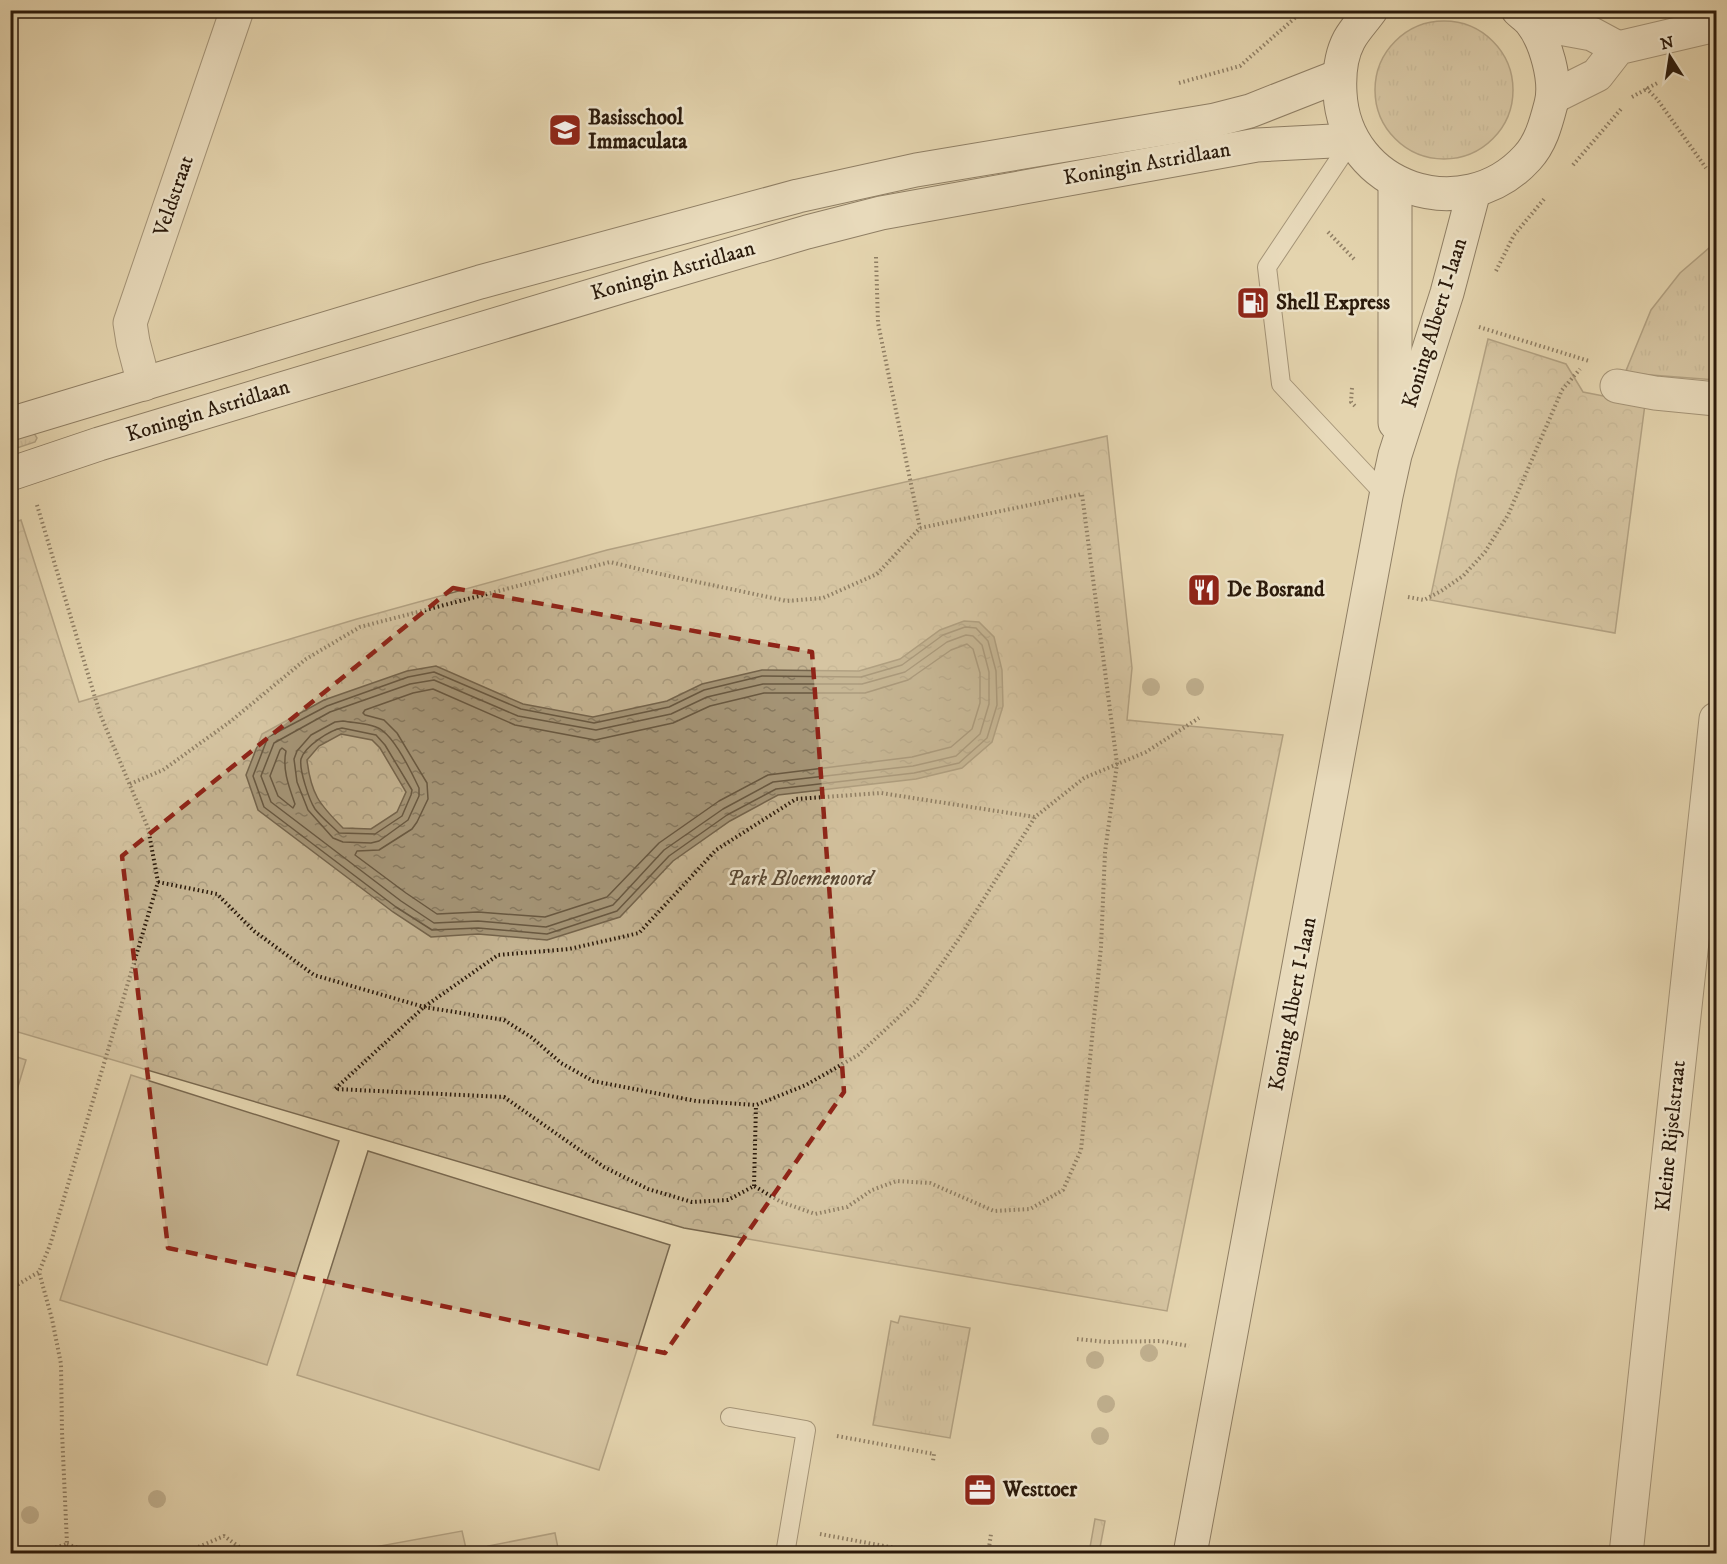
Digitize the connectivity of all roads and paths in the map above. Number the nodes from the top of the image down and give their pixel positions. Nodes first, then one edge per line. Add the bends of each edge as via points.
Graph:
1 (237, 10) edge
2 (1304, 10) edge
3 (1371, 10) edge
4 (1525, 16) edge
5 (1716, 25) edge
6 (1618, 48) junction
7 (1240, 66) dead end
8 (1339, 76) junction
9 (1553, 98) junction
10 (1629, 99) dead end
11 (1622, 107) dead end
12 (1352, 140) junction
13 (1706, 168) dead end
14 (1566, 174) dead end
15 (1395, 182) junction
16 (1474, 191) junction
17 (1551, 191) dead end
18 (1305, 210) junction
19 (888, 255) dead end
20 (876, 257) junction
21 (866, 258) dead end
22 (1355, 261) dead end
23 (1495, 273) dead end
24 (1472, 334) dead end
25 (1586, 361) junction
26 (1594, 363) dead end
27 (1353, 379) dead end
28 (144, 384) junction
29 (1617, 386) dead end
30 (1716, 399) edge
31 (10, 424) edge
32 (1395, 455) junction
33 (10, 474) edge
34 (34, 496) dead end
35 (1386, 496) junction
36 (920, 528) junction
37 (1369, 590) junction
38 (1199, 718) dead end
39 (1716, 719) edge
40 (1117, 764) junction
41 (130, 784) junction
42 (1035, 817) junction
43 (158, 882) junction
44 (424, 1007) junction
45 (756, 1105) junction
46 (754, 1185) junction
47 (39, 1272) junction
48 (10, 1289) edge
49 (1077, 1340) dead end
50 (1228, 1353) junction
51 (730, 1417) dead end
52 (806, 1430) junction
53 (933, 1461) dead end
54 (789, 1528) junction
55 (991, 1534) dead end
56 (67, 1544) junction
57 (34, 1554) edge
58 (95, 1554) edge
59 (182, 1554) edge
60 (249, 1554) edge
61 (785, 1554) edge
62 (927, 1554) edge
63 (988, 1554) edge
64 (1190, 1554) edge
65 (1626, 1554) edge

1 - 28 main road, Veldstraat via 130,323
2 - 7 path
3 - 8 main road via 1349,40
4 - 6 main road via 1592,34
4 - 9 main road via 1549,58
5 - 6 main road
6 - 9 main road via 1597,75
8 - 12 main road via 1341,110
8 - 28 main road, Koningin Astridlaan via 1250,111 1215,120 916,170 798,196 480,282
9 - 16 main road via 1545,129 1528,157 1503,178
10 - 13 path via 1646,88
11 - 14 path
12 - 15 main road via 1370,164
12 - 18 lane
12 - 33 main road, Koningin Astridlaan via 1257,145 881,213 647,279
15 - 16 main road via 1433,194
15 - 32 main road, Koning Albert I-laan
16 - 32 main road, Koning Albert I-laan via 1447,293
17 - 23 path via 1514,235
18 - 22 path
18 - 35 lane via 1267,267 1281,384
19 - 20 path
20 - 21 path
20 - 36 path via 878,323
24 - 25 path via 1475,325
25 - 26 path
25 - 37 path via 1563,390 1508,515 1485,552 1463,576 1424,600
27 - 32 path via 1352,402
28 - 31 main road, Koningin Astridlaan
29 - 30 main road
32 - 35 main road, Koning Albert I-laan
34 - 41 path via 100,714
35 - 37 main road, Koning Albert I-laan
36 - 40 path via 1082,494
36 - 41 path via 877,574 823,598 787,601 610,561 360,627 306,659 163,770
37 - 50 main road, Koning Albert I-laan
38 - 40 path via 1146,752
39 - 65 main road, Kleine Rijselstraat
40 - 42 path via 1084,778
40 - 46 path via 1105,852 1101,947 1082,1150 1063,1190 1030,1209 994,1211 930,1183 897,1182 872,1190 847,1207 815,1214 782,1202
41 - 43 path via 148,828
42 - 44 path via 881,793 796,799 716,850 639,933 569,949 498,955
42 - 45 path via 916,1001 858,1055 807,1085
43 - 44 path via 217,894 254,931 314,975
43 - 47 path
44 - 45 path via 504,1020 561,1063 593,1081 696,1101
44 - 46 path via 335,1089 504,1097 604,1167 648,1190 692,1202 728,1200
45 - 46 path
47 - 48 path
47 - 56 path via 61,1364
49 - 50 path via 1160,1341
50 - 64 main road, Koning Albert I-laan
51 - 52 lane
52 - 53 path via 934,1454
52 - 54 lane
54 - 61 lane
54 - 62 path
55 - 63 path
56 - 57 path
56 - 58 path
59 - 60 path via 224,1536

